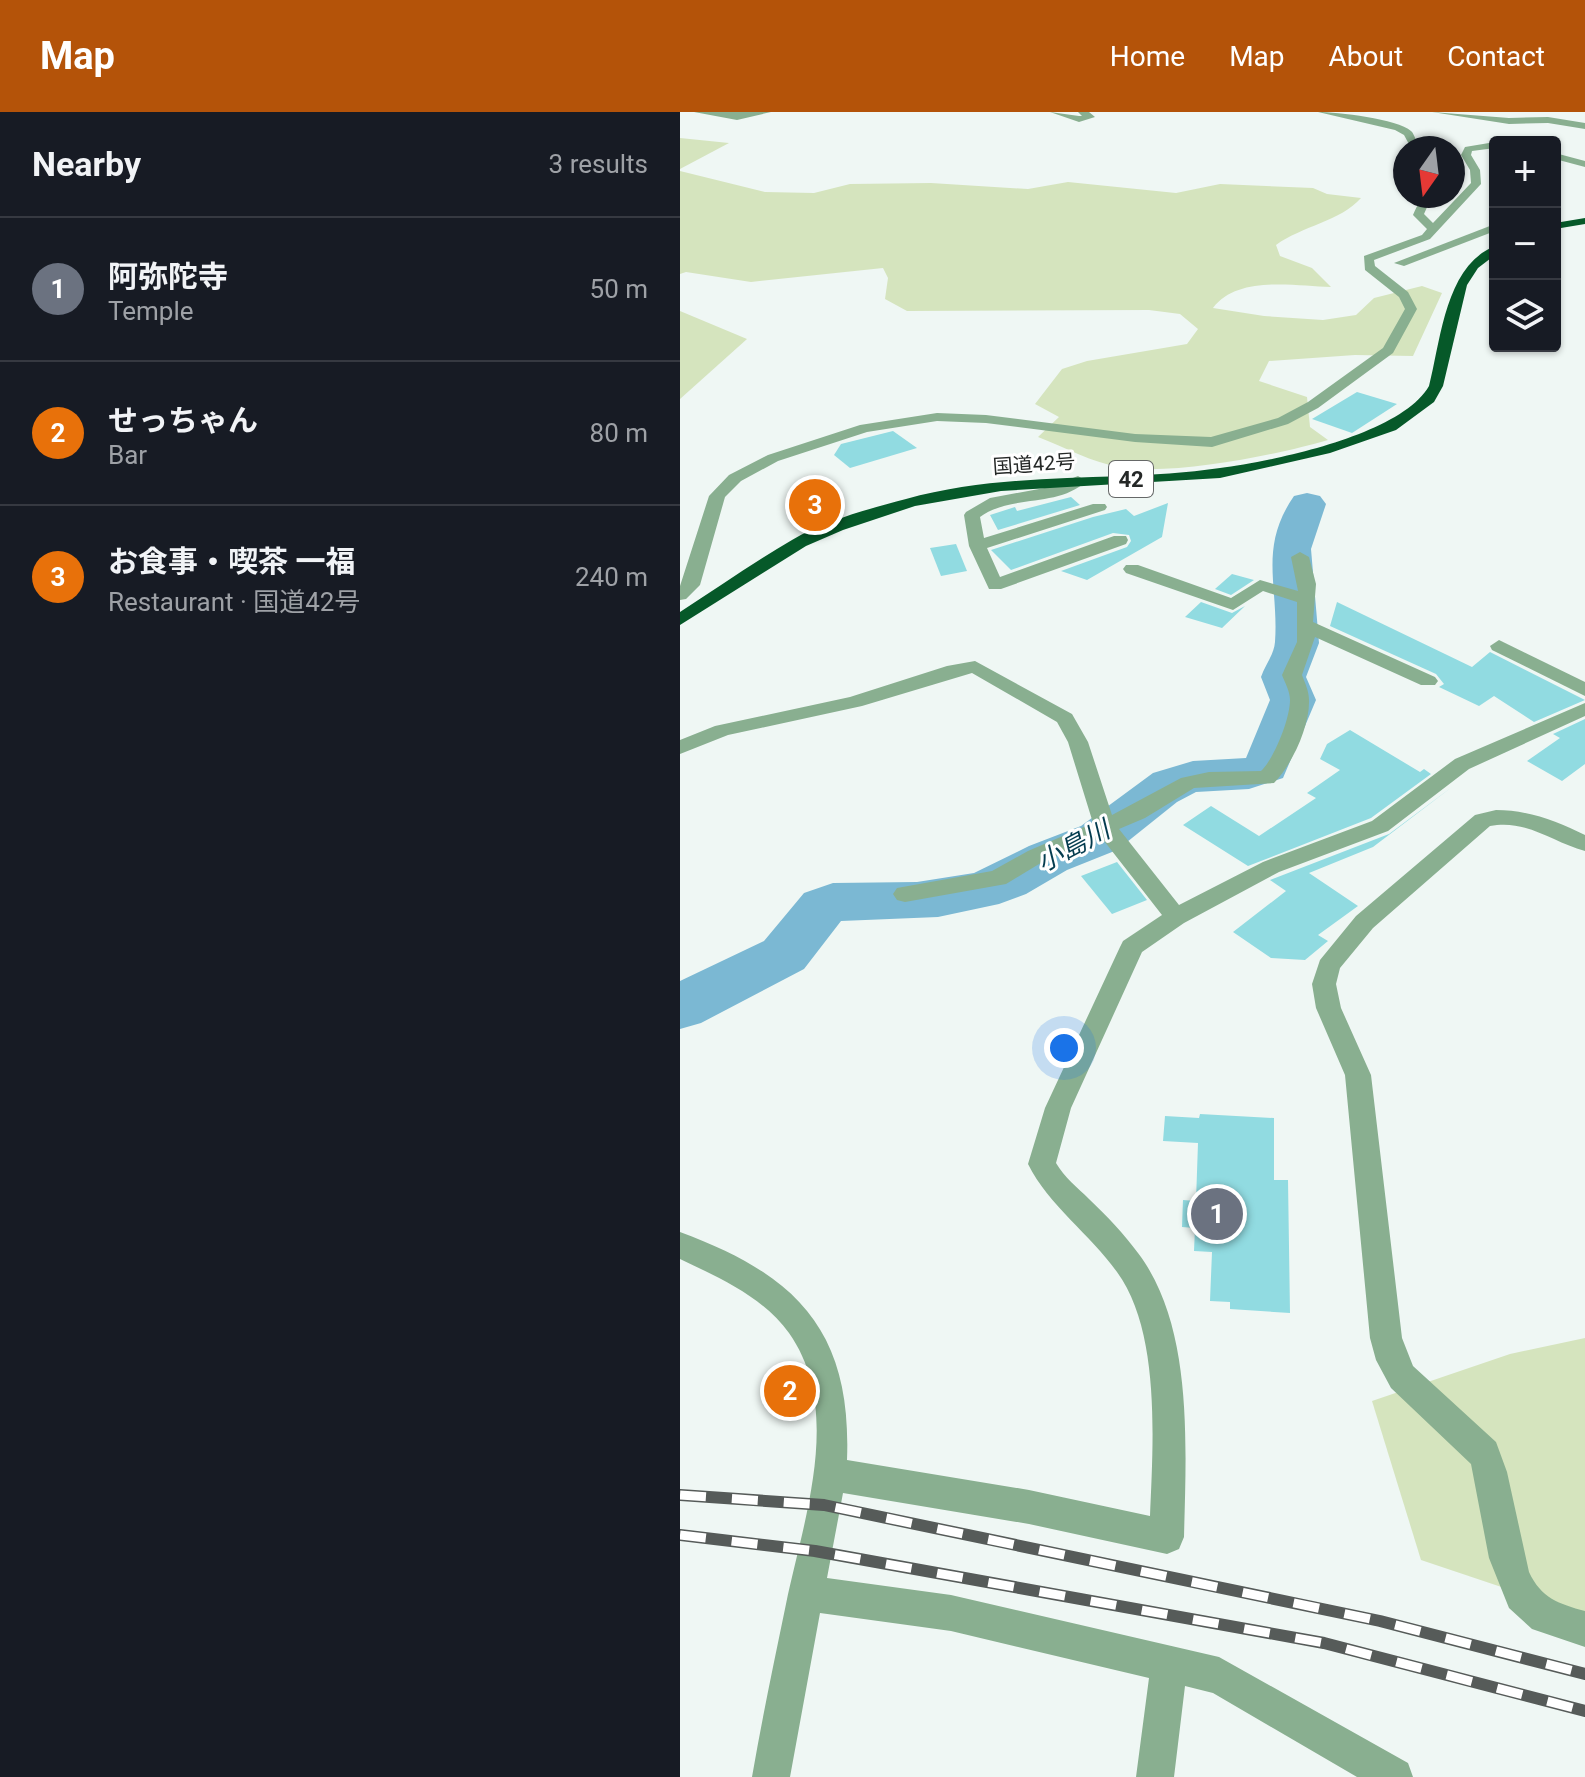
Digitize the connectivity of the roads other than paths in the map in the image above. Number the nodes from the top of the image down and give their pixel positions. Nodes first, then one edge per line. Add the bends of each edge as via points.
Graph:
1 (699, 112) edge
2 (766, 112) edge
3 (1055, 112) edge
4 (1083, 112) edge
5 (1323, 112) edge
6 (1431, 112) edge
7 (1437, 112) edge
8 (1476, 117) junction
9 (1585, 126) edge
10 (1409, 136) edge
11 (1489, 146) edge
12 (1561, 158) edge
13 (1585, 164) edge
14 (1420, 208) edge
15 (1585, 221) edge
16 (1561, 224) edge
17 (1433, 229) junction
18 (1489, 229) edge
19 (1489, 253) edge
20 (1369, 267) junction
21 (1078, 481) junction
22 (1099, 507) dead end
23 (1120, 540) dead end
24 (977, 546) junction
25 (1300, 557) dead end
26 (1132, 569) dead end
27 (680, 595) edge
28 (1305, 599) junction
29 (680, 620) edge
30 (1304, 625) junction
31 (1499, 646) dead end
32 (1428, 681) dead end
33 (1585, 690) edge
34 (1585, 709) edge
35 (680, 748) edge
36 (1105, 827) junction
37 (1585, 844) edge
38 (905, 894) dead end
39 (1176, 917) junction
40 (680, 1245) edge
41 (831, 1474) junction
42 (806, 1593) junction
43 (1585, 1629) edge
44 (1169, 1665) junction
45 (771, 1777) edge
46 (1155, 1777) edge
47 (1394, 1777) edge

1 - 2 street via 737,117
3 - 4 street via 1090,117
5 - 10 street via 1398,128
6 - 8 street
7 - 8 street
8 - 9 street
11 - 17 street via 1468,149 1476,184
12 - 13 street
14 - 17 street via 1418,215
15 - 16 highway
17 - 20 street via 1421,240 1370,255
18 - 20 street via 1415,259
19 - 21 highway, 国道42号 / 42 via 1466,276 1436,386 1409,417 1353,442 1245,469
20 - 27 street via 1408,299 1407,319 1388,350 1293,417 1197,444 968,417 865,428 773,458 728,484 713,505 691,585
21 - 24 street via 1063,490 978,509 972,515
21 - 29 highway, 国道42号 / 42 via 975,489 837,526 789,548
22 - 24 street
23 - 24 street via 995,585
25 - 28 street
26 - 28 street via 1233,605 1260,585
28 - 30 street
30 - 32 street
30 - 36 street via 1305,651 1292,675 1299,707 1274,773 1256,780 1188,783
31 - 33 street
34 - 39 street via 1462,764 1380,826 1271,867
35 - 36 street via 722,730 855,702 975,667 1065,718
36 - 38 street via 987,882
36 - 39 street
37 - 43 street via 1558,829 1514,817 1483,820 1378,907 1324,972 1336,1028 1358,1075 1392,1360 1402,1377 1484,1454 1520,1596 1553,1621
39 - 41 street via 1126,956 1058,1108 1042,1164 1126,1260 1146,1295 1163,1378 1167,1537 1029,1507
40 - 41 street via 775,1296 800,1324 827,1386
41 - 42 street
42 - 44 street via 951,1613
42 - 45 street
44 - 46 street
44 - 47 street via 1219,1676

